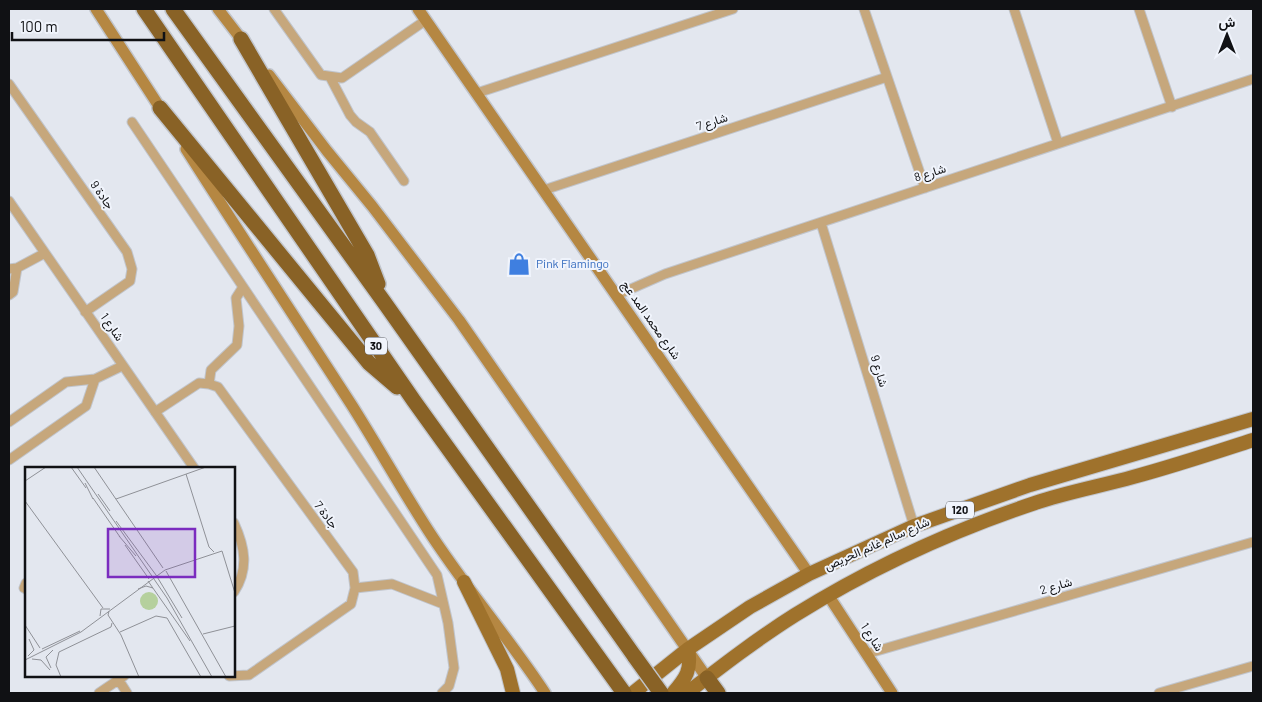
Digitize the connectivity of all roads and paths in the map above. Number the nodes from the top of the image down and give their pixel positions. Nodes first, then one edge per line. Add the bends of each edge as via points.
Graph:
1 (96, 9) edge
2 (144, 9) edge
3 (173, 9) edge
4 (218, 9) edge
5 (274, 9) edge
6 (418, 9) edge
7 (733, 9) edge
8 (864, 9) edge
9 (1014, 9) edge
10 (1139, 9) edge
11 (426, 20) junction
12 (241, 39) junction
13 (330, 77) junction
14 (887, 77) junction
15 (1253, 79) edge
16 (9, 84) edge
17 (477, 93) junction
18 (1172, 107) junction
19 (160, 108) junction
20 (132, 122) dead end
21 (1058, 143) junction
22 (404, 182) dead end
23 (924, 188) junction
24 (544, 190) junction
25 (9, 201) edge
26 (821, 223) junction
27 (45, 253) junction
28 (13, 269) edge
29 (243, 287) junction
30 (9, 295) edge
31 (617, 295) junction
32 (384, 302) junction
33 (85, 312) junction
34 (122, 366) junction
35 (95, 379) junction
36 (209, 384) junction
37 (414, 401) junction
38 (155, 412) junction
39 (1253, 419) edge
40 (9, 422) edge
41 (1253, 440) edge
42 (1131, 455) junction
43 (9, 460) edge
44 (193, 467) edge
45 (1136, 476) junction
46 (235, 526) edge
47 (914, 526) junction
48 (1253, 542) edge
49 (809, 574) junction
50 (464, 582) junction
51 (355, 588) junction
52 (235, 591) edge
53 (828, 595) junction
54 (443, 604) junction
55 (688, 649) junction
56 (866, 654) junction
57 (1253, 666) edge
58 (660, 672) junction
59 (235, 676) edge
60 (121, 678) edge
61 (707, 678) junction
62 (99, 693) edge
63 (127, 693) edge
64 (442, 693) edge
65 (513, 693) edge
66 (545, 693) edge
67 (624, 693) edge
68 (633, 693) edge
69 (638, 693) edge
70 (661, 693) edge
71 (672, 693) edge
72 (687, 693) edge
73 (718, 693) edge
74 (892, 693) edge
75 (1159, 693) edge

1 - 19 main road
2 - 37 highway, 30
3 - 32 highway, 30
4 - 12 main road
5 - 13 street via 321,75
6 - 11 main road, شارع محمد المد عج
7 - 17 street
8 - 14 street
9 - 21 street
10 - 18 street
11 - 13 street via 342,78
11 - 17 main road, شارع محمد المد عج
12 - 32 highway via 367,255
12 - 55 main road via 458,320
13 - 22 street via 350,115 370,132
14 - 23 street
14 - 24 street, شارع 7
15 - 18 street, شارع 8
16 - 33 street, جادة 9 via 127,252 132,268 130,281
17 - 24 main road, شارع محمد المد عج
18 - 21 street, شارع 8
19 - 37 highway via 370,363
19 - 50 main road via 352,405 428,531
20 - 29 street
21 - 23 street, شارع 8
23 - 26 street, شارع 8
24 - 31 main road, شارع محمد المد عج
25 - 27 street, شارع 1
26 - 31 street, شارع 8 via 665,274
26 - 47 street, شارع 9
27 - 28 street
27 - 33 street, شارع 1
28 - 30 street via 13,292
29 - 36 street via 236,298 237,345 211,370
29 - 54 street via 437,575
31 - 49 main road, شارع محمد المد عج
32 - 70 highway, 30, bridge
33 - 34 street, شارع 1
34 - 35 street
34 - 38 street, شارع 1
35 - 40 street via 66,382
35 - 43 street via 86,406
36 - 38 street via 199,383
36 - 51 street, جادة 7 via 218,387 353,572
37 - 67 highway, 30
38 - 44 street, شارع 1
39 - 42 main road, شارع سالم غانم الحريص / 120
41 - 45 main road, شارع سالم غانم الحريص / 120
42 - 45 main road via 1127,458 1126,467
42 - 47 main road, شارع سالم غانم الحريص / 120 via 1030,485
45 - 53 main road, شارع سالم غانم الحريص / 120 via 1035,503 889,563
46 - 52 street via 246,556 240,584
47 - 49 main road, شارع سالم غانم الحريص / 120
48 - 56 street, شارع 2
49 - 55 main road, شارع سالم غانم الحريص / 120 via 750,606
50 - 65 main road via 507,669
50 - 66 main road
51 - 54 street via 392,584
51 - 59 street via 351,604 249,675
53 - 56 main road, شارع 1
53 - 61 main road, شارع سالم غانم الحريص / 120
54 - 64 street via 454,668 449,686
55 - 58 main road, شارع سالم غانم الحريص
55 - 61 main road
55 - 71 main road via 691,661 687,674
56 - 74 main road, شارع 1
57 - 75 street
58 - 68 main road
58 - 69 main road
60 - 62 street
60 - 63 street
61 - 72 main road, شارع سالم غانم الحريص
61 - 73 highway

